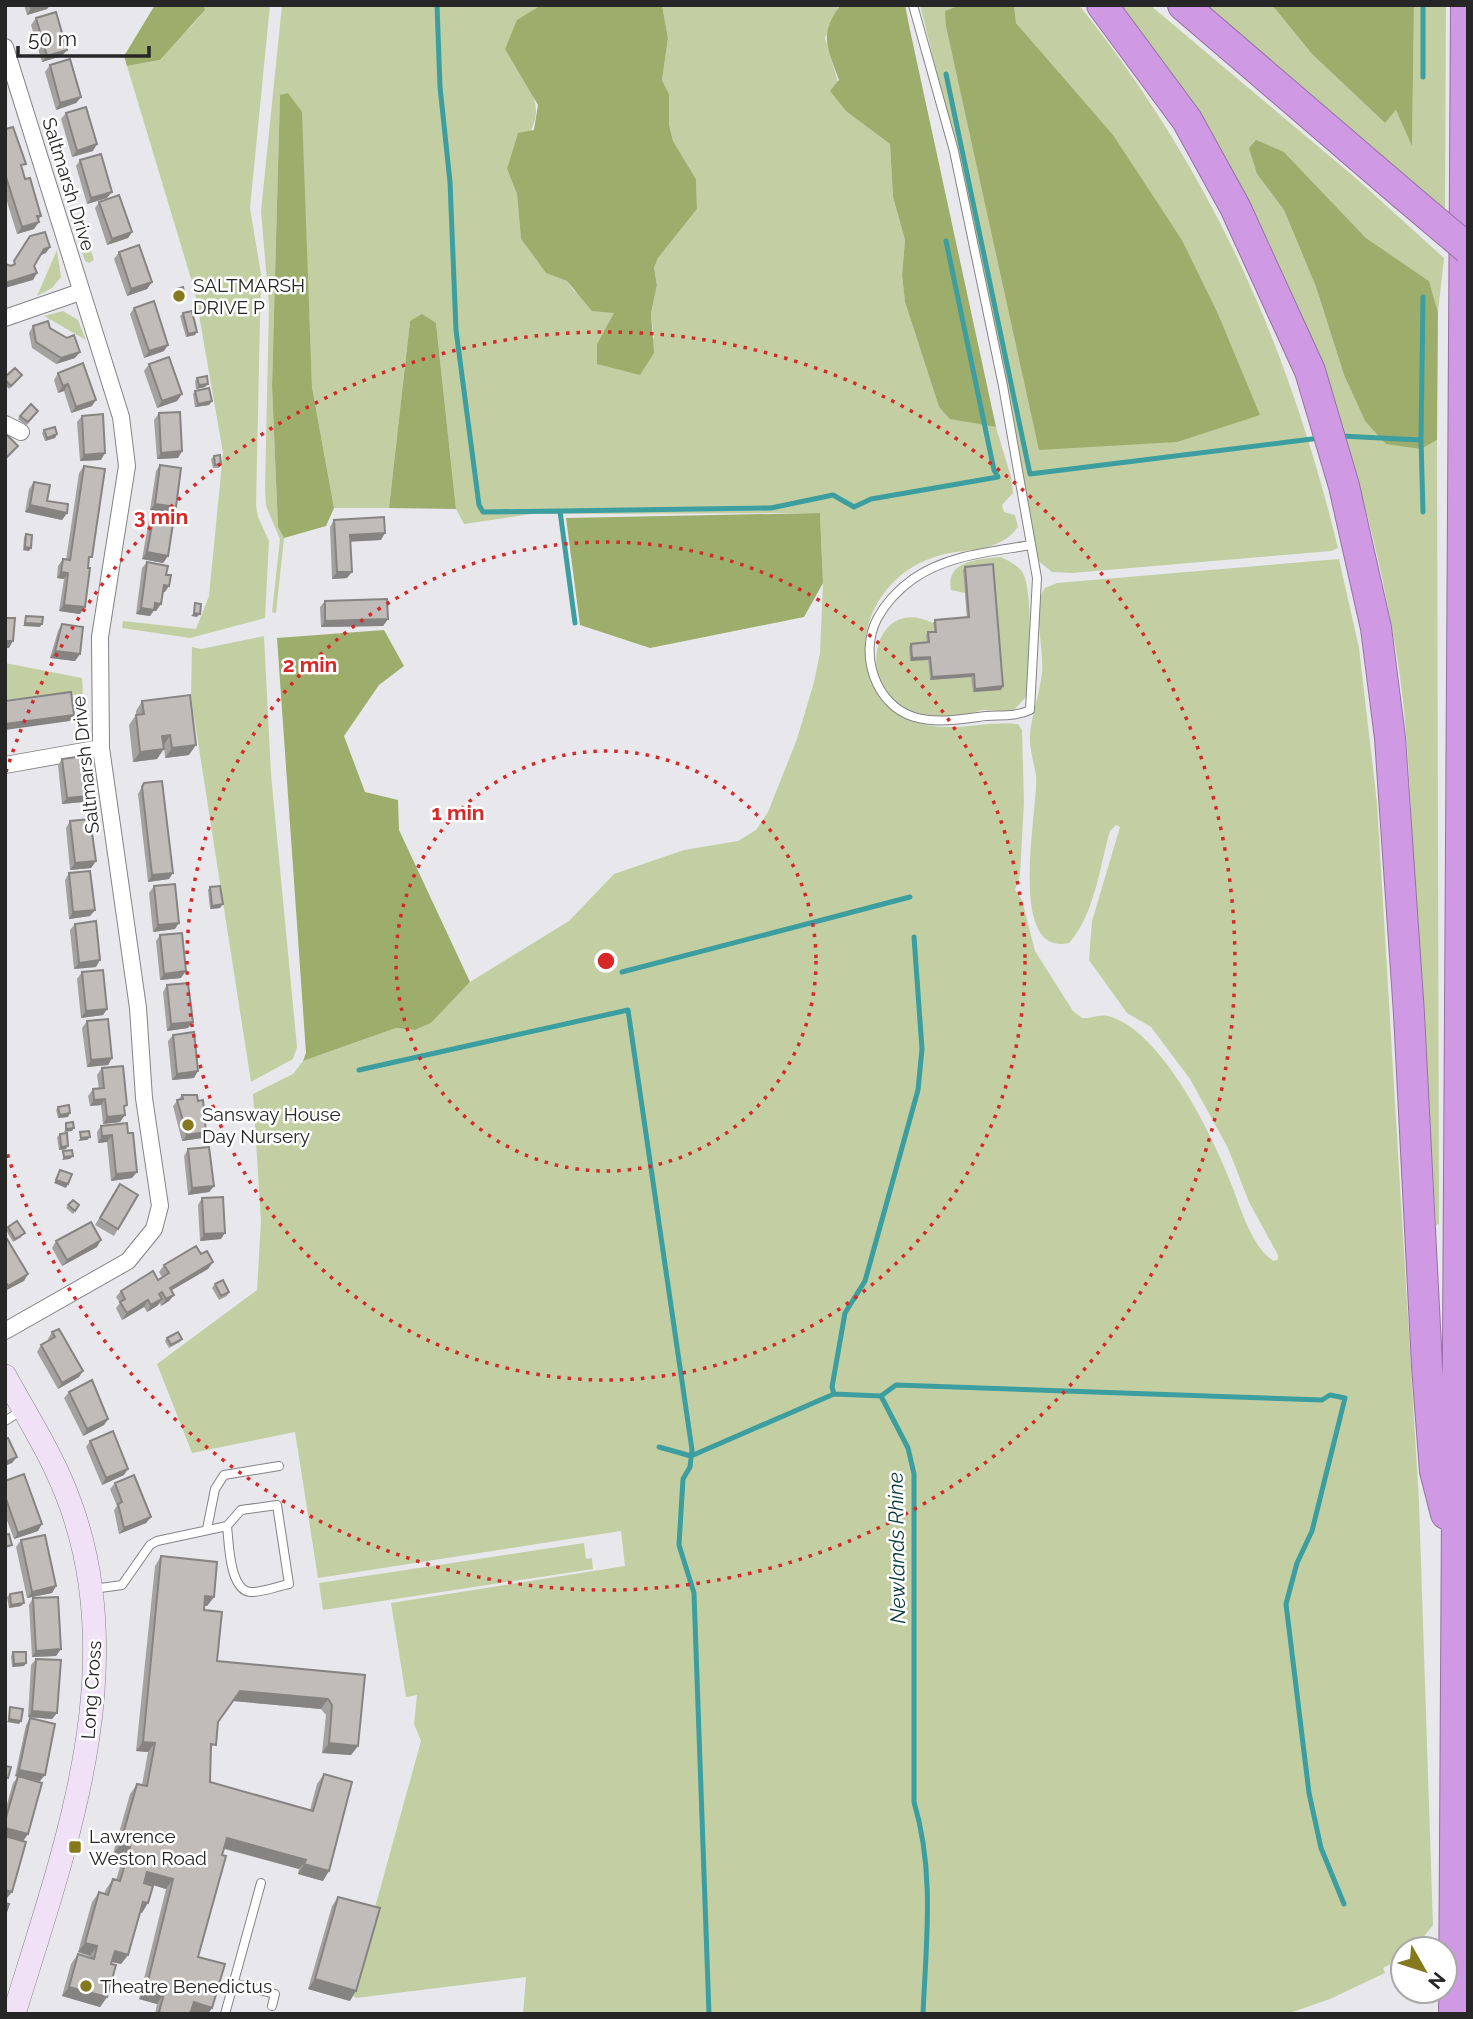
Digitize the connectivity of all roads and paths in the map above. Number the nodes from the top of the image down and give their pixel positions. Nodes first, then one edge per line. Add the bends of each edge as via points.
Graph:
1 (913, 5) edge
2 (1102, 5) edge
3 (1183, 5) edge
4 (1466, 5) edge
5 (5, 47) edge
6 (1468, 249) edge
7 (80, 292) junction
8 (5, 318) edge
9 (5, 424) edge
10 (22, 432) dead end
11 (1031, 545) junction
12 (100, 747) junction
13 (5, 765) edge
14 (5, 1331) edge
15 (5, 1376) edge
16 (14, 1415) edge
17 (279, 1466) dead end
18 (227, 1526) junction
19 (207, 1529) junction
20 (1457, 1562) junction
21 (93, 1589) junction
22 (261, 1883) dead end
23 (233, 1983) junction
24 (272, 2006) dead end
25 (14, 2014) edge
26 (225, 2014) edge
27 (1454, 2014) edge

1 - 11 lane via 954,152
2 - 20 highway via 1187,120 1235,207 1310,371 1344,486 1376,628 1390,738 1435,1471
3 - 6 highway, bridge
4 - 20 highway
5 - 7 street, Saltmarsh Drive
7 - 8 street
7 - 12 street, Saltmarsh Drive via 127,448 100,637
9 - 10 street
11 - 11 lane via 1037,593 1030,710 1010,716 926,720 902,712 887,700 875,678 870,647 877,620 899,592 945,563
12 - 13 street
12 - 14 street, Saltmarsh Drive via 138,1008 158,1217 147,1241 128,1261
15 - 16 street, Long Cross
16 - 21 street, Long Cross via 53,1460 71,1505
17 - 19 lane via 224,1475 215,1489
18 - 18 lane via 241,1510 277,1505 289,1584 250,1592 243,1588 235,1579
18 - 19 lane
19 - 21 lane via 157,1541 122,1585
20 - 27 highway
21 - 25 street, Long Cross via 94,1697 89,1740
22 - 23 lane
23 - 24 lane via 275,1994
23 - 26 lane

